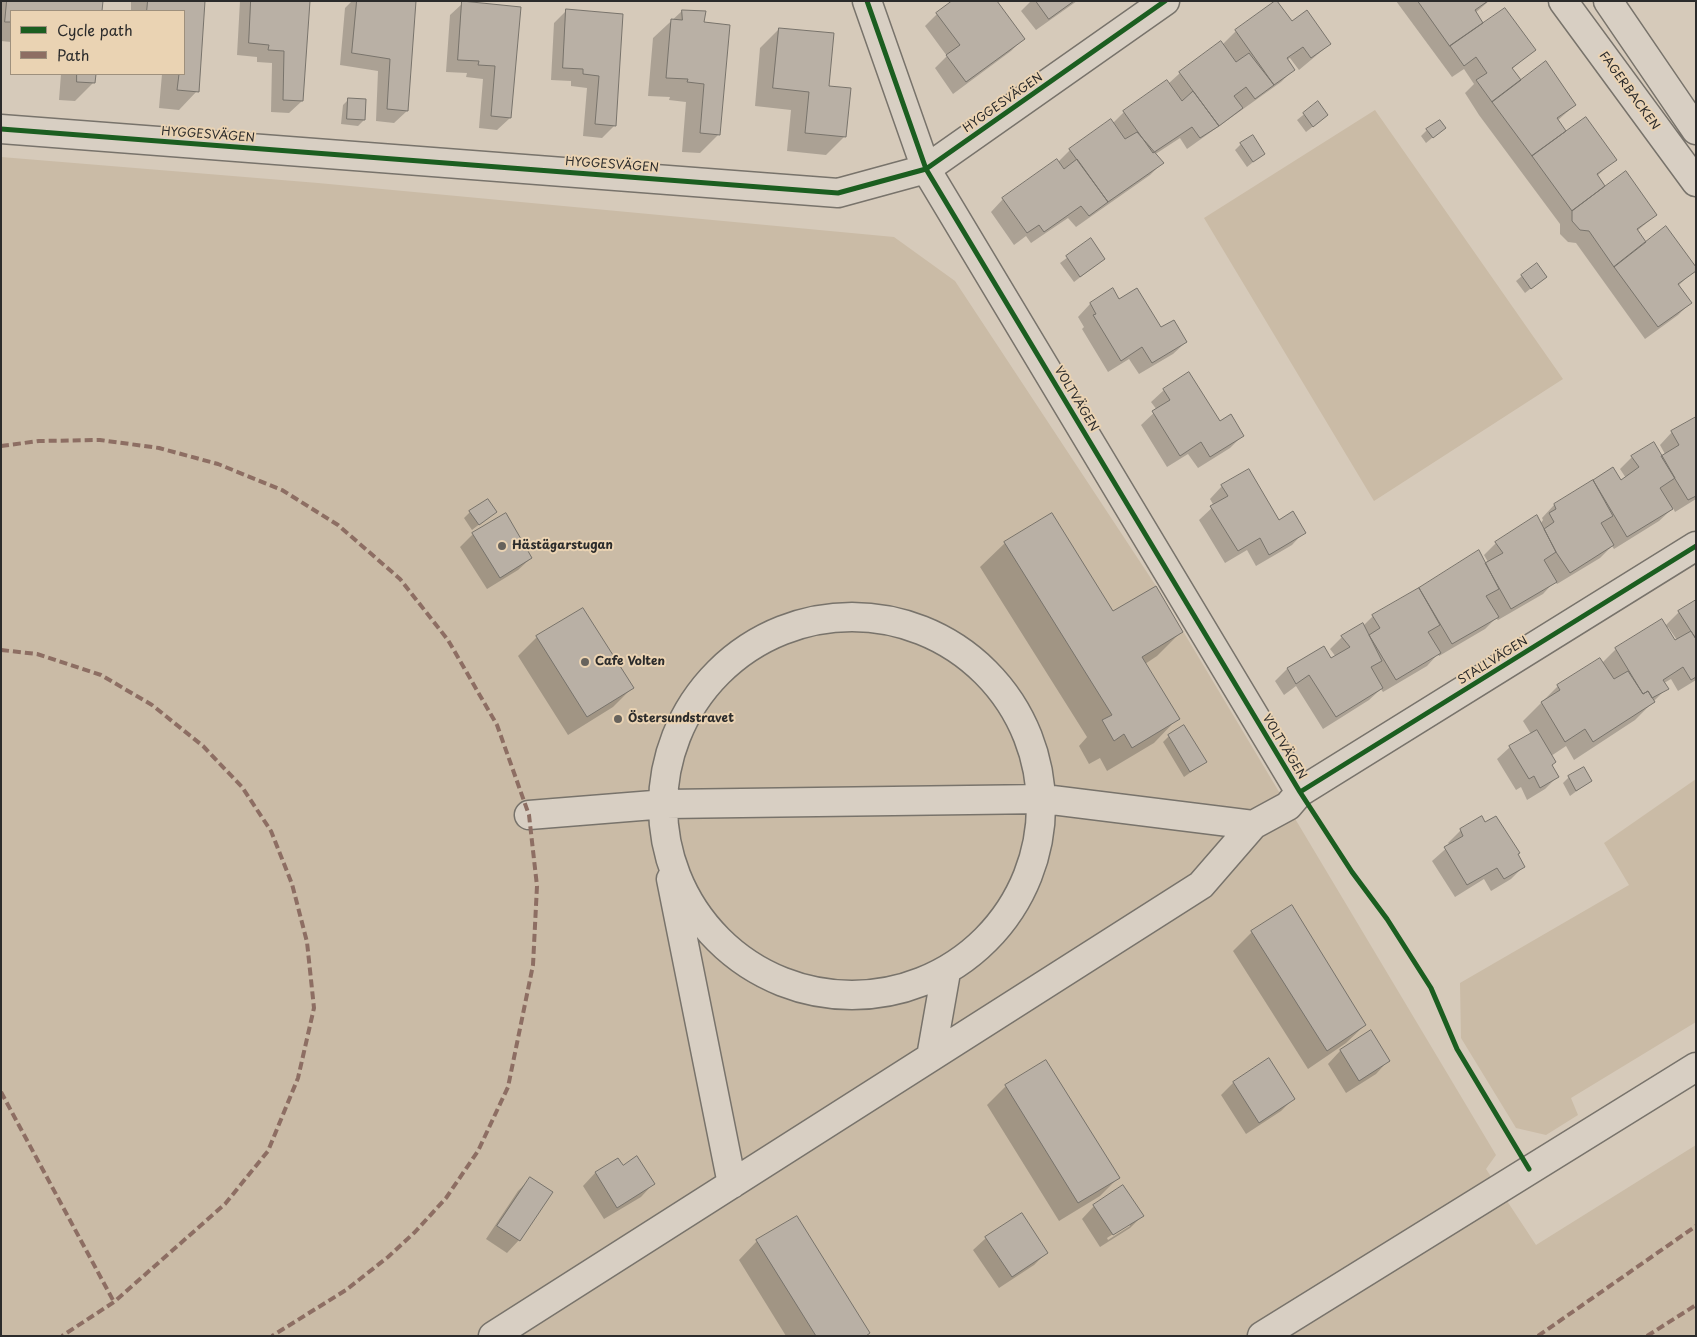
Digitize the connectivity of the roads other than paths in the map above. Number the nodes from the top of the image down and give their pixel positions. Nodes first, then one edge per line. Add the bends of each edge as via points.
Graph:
1 (867, 1) edge
2 (1165, 1) edge
3 (1563, 1) edge
4 (1608, 1) edge
5 (1, 129) edge
6 (1696, 130) edge
7 (926, 169) junction
8 (1696, 182) edge
9 (1696, 546) edge
10 (1300, 792) junction
11 (1044, 800) junction
12 (666, 804) junction
13 (529, 816) dead end
14 (1253, 825) junction
15 (668, 868) junction
16 (946, 972) junction
17 (931, 1057) junction
18 (1696, 1067) edge
19 (732, 1184) junction
20 (493, 1336) edge
21 (1262, 1336) edge

1 - 7 street, VOLTVÄGEN
2 - 7 street, HYGGESVÄGEN
3 - 8 street, FAGERBACKEN
4 - 6 street
5 - 7 street, HYGGESVÄGEN via 838,193
7 - 10 street, VOLTVÄGEN
9 - 10 street, STALLVÄGEN
10 - 14 street, STALLVÄGEN via 1288,806
11 - 12 street
11 - 12 street via 1035,757 1010,701 969,656 916,627 856,615 795,624 740,650 697,693 669,748
11 - 14 street
11 - 16 street via 1028,879 995,932
12 - 13 street
12 - 15 street
14 - 17 street via 1201,885
15 - 16 street via 709,928 756,972 818,994 884,995
15 - 19 street
16 - 17 street
17 - 19 street
18 - 21 street
19 - 20 street

